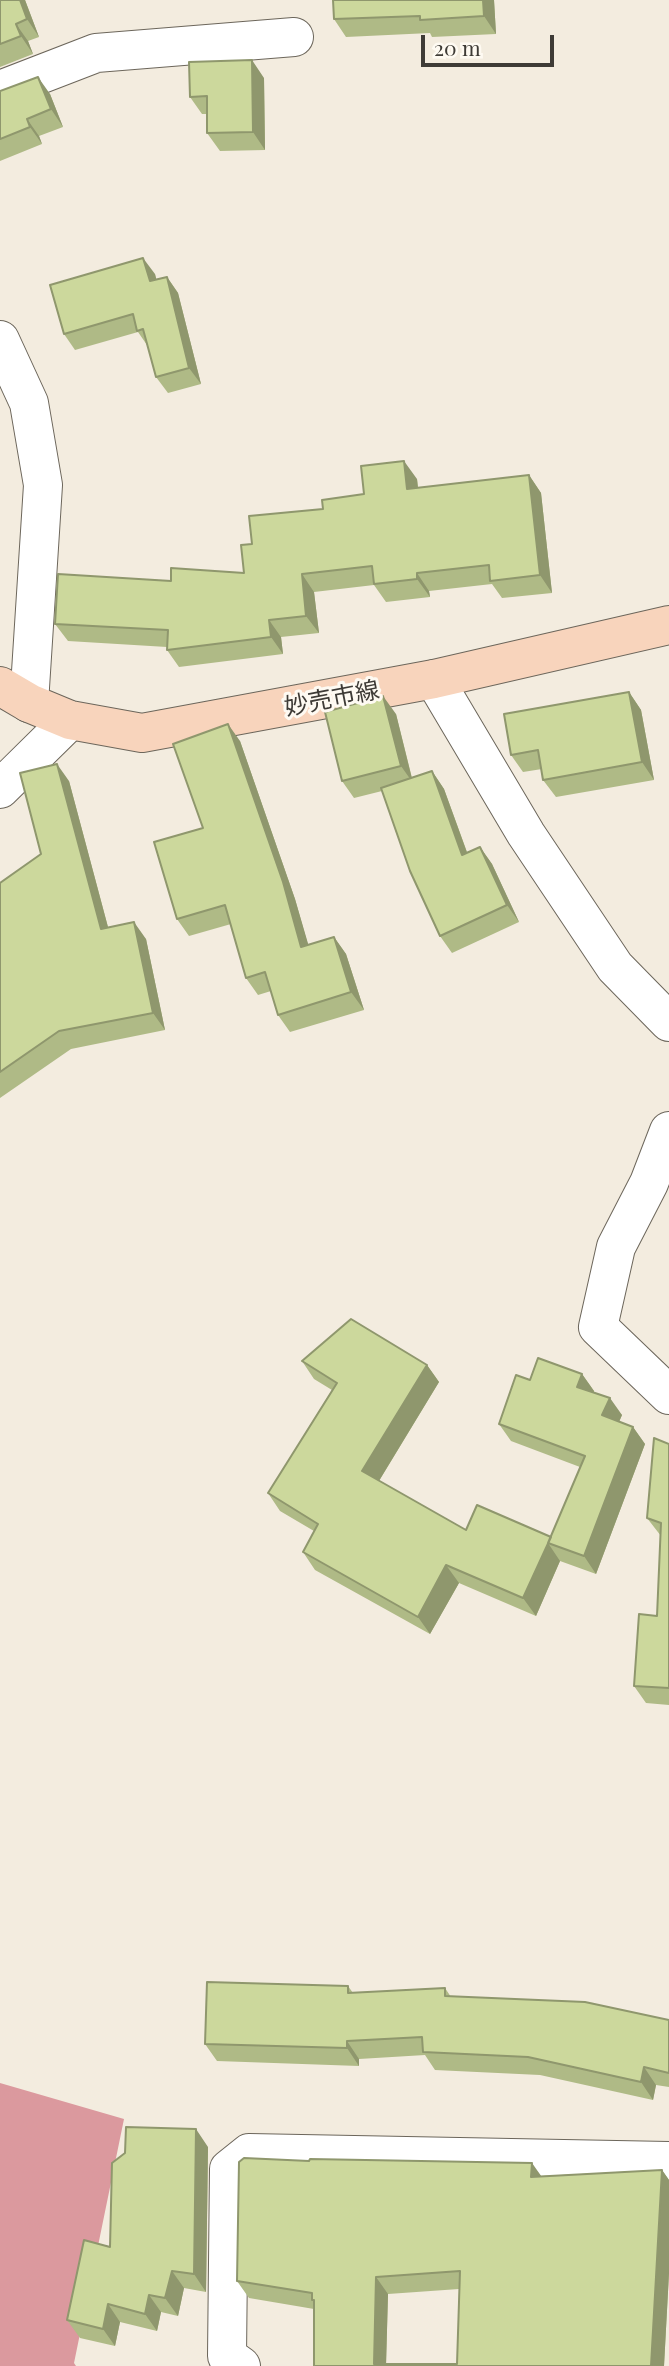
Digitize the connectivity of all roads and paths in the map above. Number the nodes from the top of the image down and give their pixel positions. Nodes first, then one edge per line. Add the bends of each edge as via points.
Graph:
1 (294, 37) dead end
2 (0, 90) edge
3 (0, 340) edge
4 (669, 625) edge
5 (434, 679) junction
6 (14, 694) edge
7 (70, 720) junction
8 (0, 789) edge
9 (669, 1022) edge
10 (669, 1131) edge
11 (669, 1395) edge
12 (669, 2161) edge
13 (241, 2366) edge

1 - 2 street via 96,53
3 - 6 street via 29,403 43,485
4 - 5 main road, 妙売市線
5 - 7 main road, 妙売市線 via 142,733
5 - 9 street via 526,834 615,967
6 - 7 main road, 妙売市線
7 - 8 street
10 - 11 street via 616,1247 598,1327
12 - 13 street via 249,2153 229,2169 227,2356

